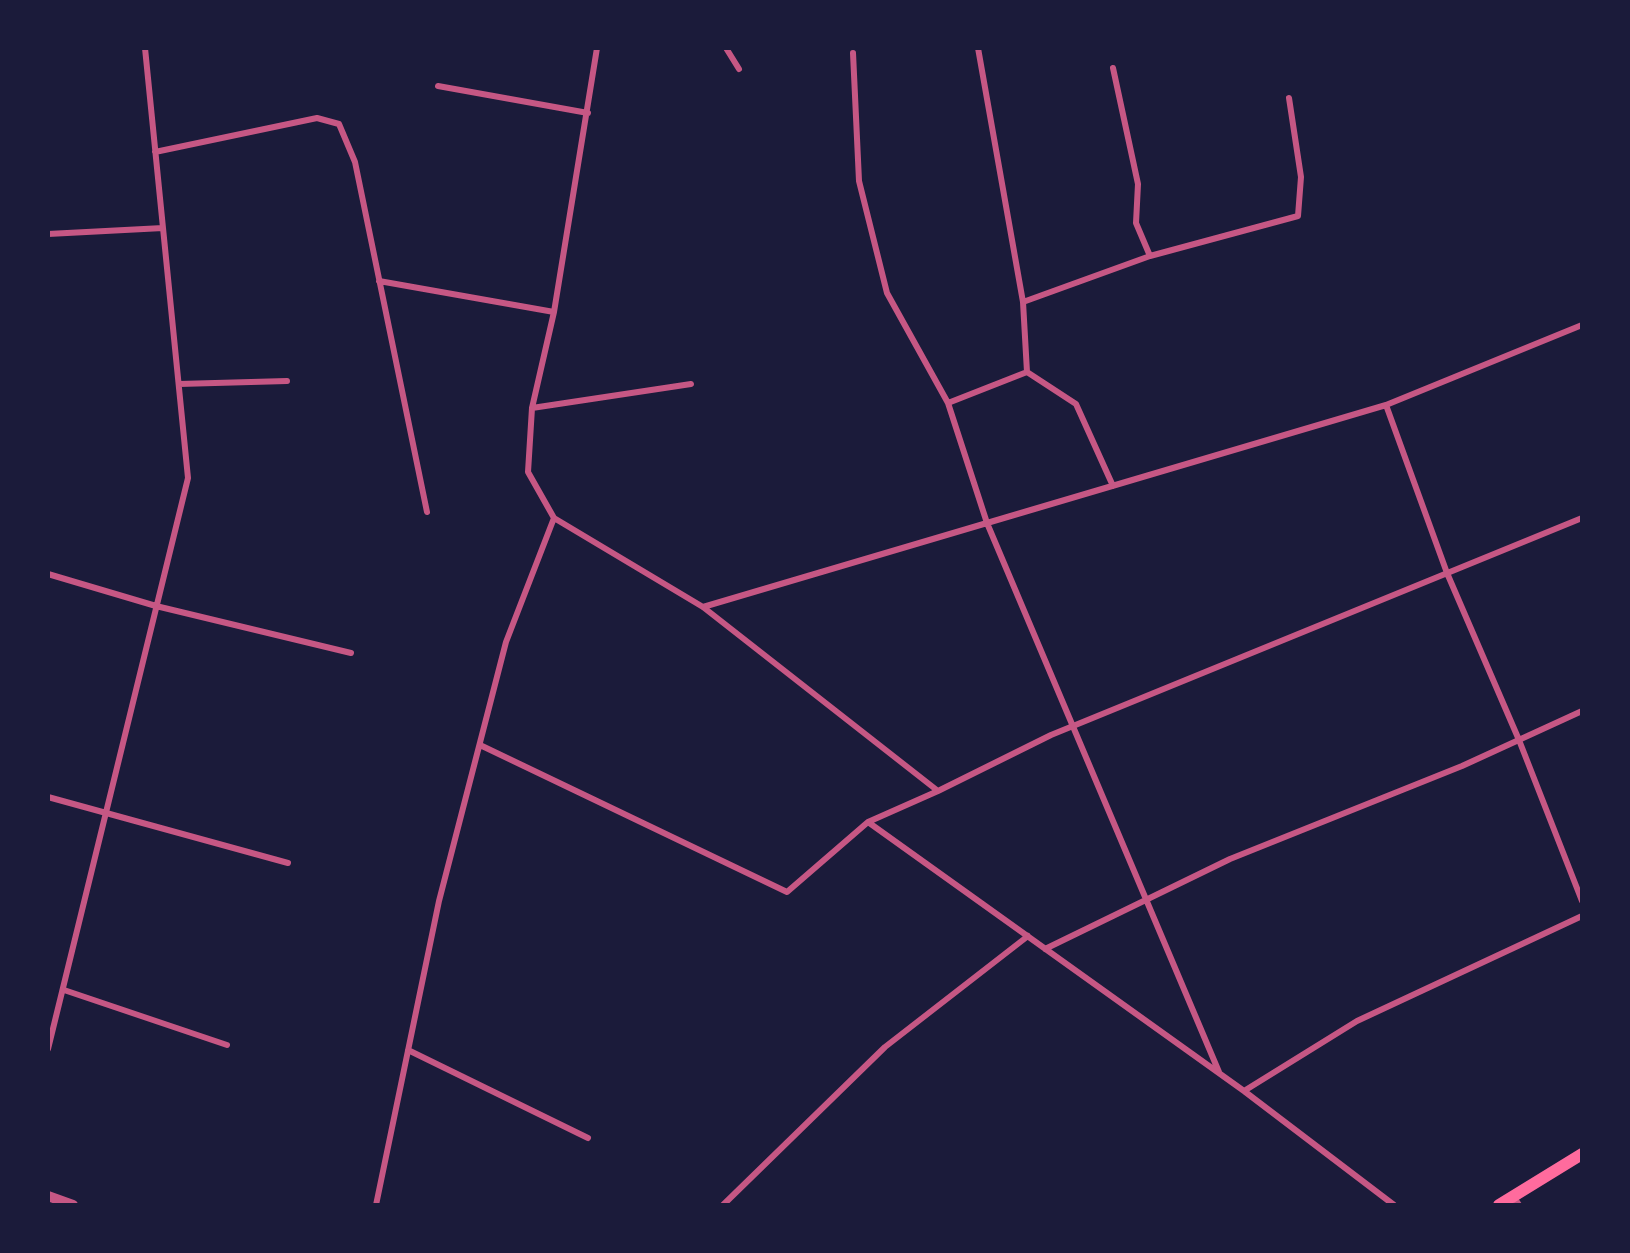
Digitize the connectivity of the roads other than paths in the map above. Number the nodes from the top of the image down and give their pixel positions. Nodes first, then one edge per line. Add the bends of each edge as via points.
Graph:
1 (145, 48) edge
2 (597, 48) edge
3 (726, 48) edge
4 (978, 48) edge
5 (853, 53) dead end
6 (1113, 68) dead end
7 (739, 69) dead end
8 (438, 86) dead end
9 (1289, 98) dead end
10 (588, 113) junction
11 (156, 152) junction
12 (163, 228) junction
13 (48, 234) edge
14 (1150, 256) junction
15 (379, 281) junction
16 (1023, 302) junction
17 (554, 312) junction
18 (1582, 325) edge
19 (1027, 372) junction
20 (287, 381) dead end
21 (179, 384) junction
22 (691, 384) dead end
23 (948, 403) junction
24 (1386, 405) junction
25 (532, 408) junction
26 (1113, 486) junction
27 (427, 512) dead end
28 (554, 518) junction
29 (1582, 518) edge
30 (987, 523) junction
31 (1447, 573) junction
32 (48, 574) edge
33 (156, 606) junction
34 (703, 607) junction
35 (351, 653) dead end
36 (1582, 711) edge
37 (1074, 725) junction
38 (1519, 740) junction
39 (480, 745) junction
40 (938, 791) junction
41 (48, 797) edge
42 (104, 813) junction
43 (868, 822) junction
44 (288, 863) dead end
45 (1147, 899) junction
46 (1582, 901) edge
47 (1582, 916) edge
48 (1028, 936) junction
49 (1045, 949) junction
50 (64, 990) junction
51 (227, 1046) dead end
52 (48, 1049) edge
53 (408, 1050) junction
54 (1220, 1074) junction
55 (1244, 1091) junction
56 (588, 1138) dead end
57 (1582, 1154) edge
58 (48, 1196) edge
59 (1516, 1201) edge
60 (73, 1205) edge
61 (376, 1205) edge
62 (723, 1205) edge
63 (1394, 1205) edge
64 (1499, 1205) edge

1 - 11 street
2 - 10 street
3 - 7 street
4 - 16 street
5 - 23 street via 859,181 887,293
6 - 14 street via 1138,184 1136,223
8 - 10 street
9 - 14 street via 1301,177 1298,216
10 - 17 street
11 - 12 street
11 - 15 street via 317,118 339,124 355,162
12 - 13 street
12 - 21 street
14 - 16 street
15 - 17 street
15 - 27 street
16 - 19 street
17 - 25 street
18 - 24 street
19 - 23 street
19 - 26 street via 1076,404
20 - 21 street
21 - 33 street via 188,478
22 - 25 street
23 - 30 street
24 - 26 street
24 - 31 street
25 - 28 street via 528,472
26 - 30 street
28 - 34 street
28 - 39 street via 506,642
29 - 31 street
30 - 34 street
30 - 37 street
31 - 37 street
31 - 38 street
32 - 33 street
33 - 35 street
33 - 42 street
34 - 40 street
36 - 38 street
37 - 40 street
37 - 45 street
38 - 45 street via 1230,859
38 - 46 street
39 - 43 street via 787,892
39 - 53 street via 439,901
40 - 43 street
41 - 42 street
42 - 44 street
42 - 50 street
43 - 48 street
45 - 49 street
45 - 54 street
47 - 55 street via 1357,1021
48 - 49 street
48 - 62 street via 885,1047
49 - 54 street
50 - 51 street
50 - 52 street
53 - 56 street
53 - 61 street
54 - 55 street
55 - 63 street
57 - 59 main road
58 - 60 street
59 - 64 main road

